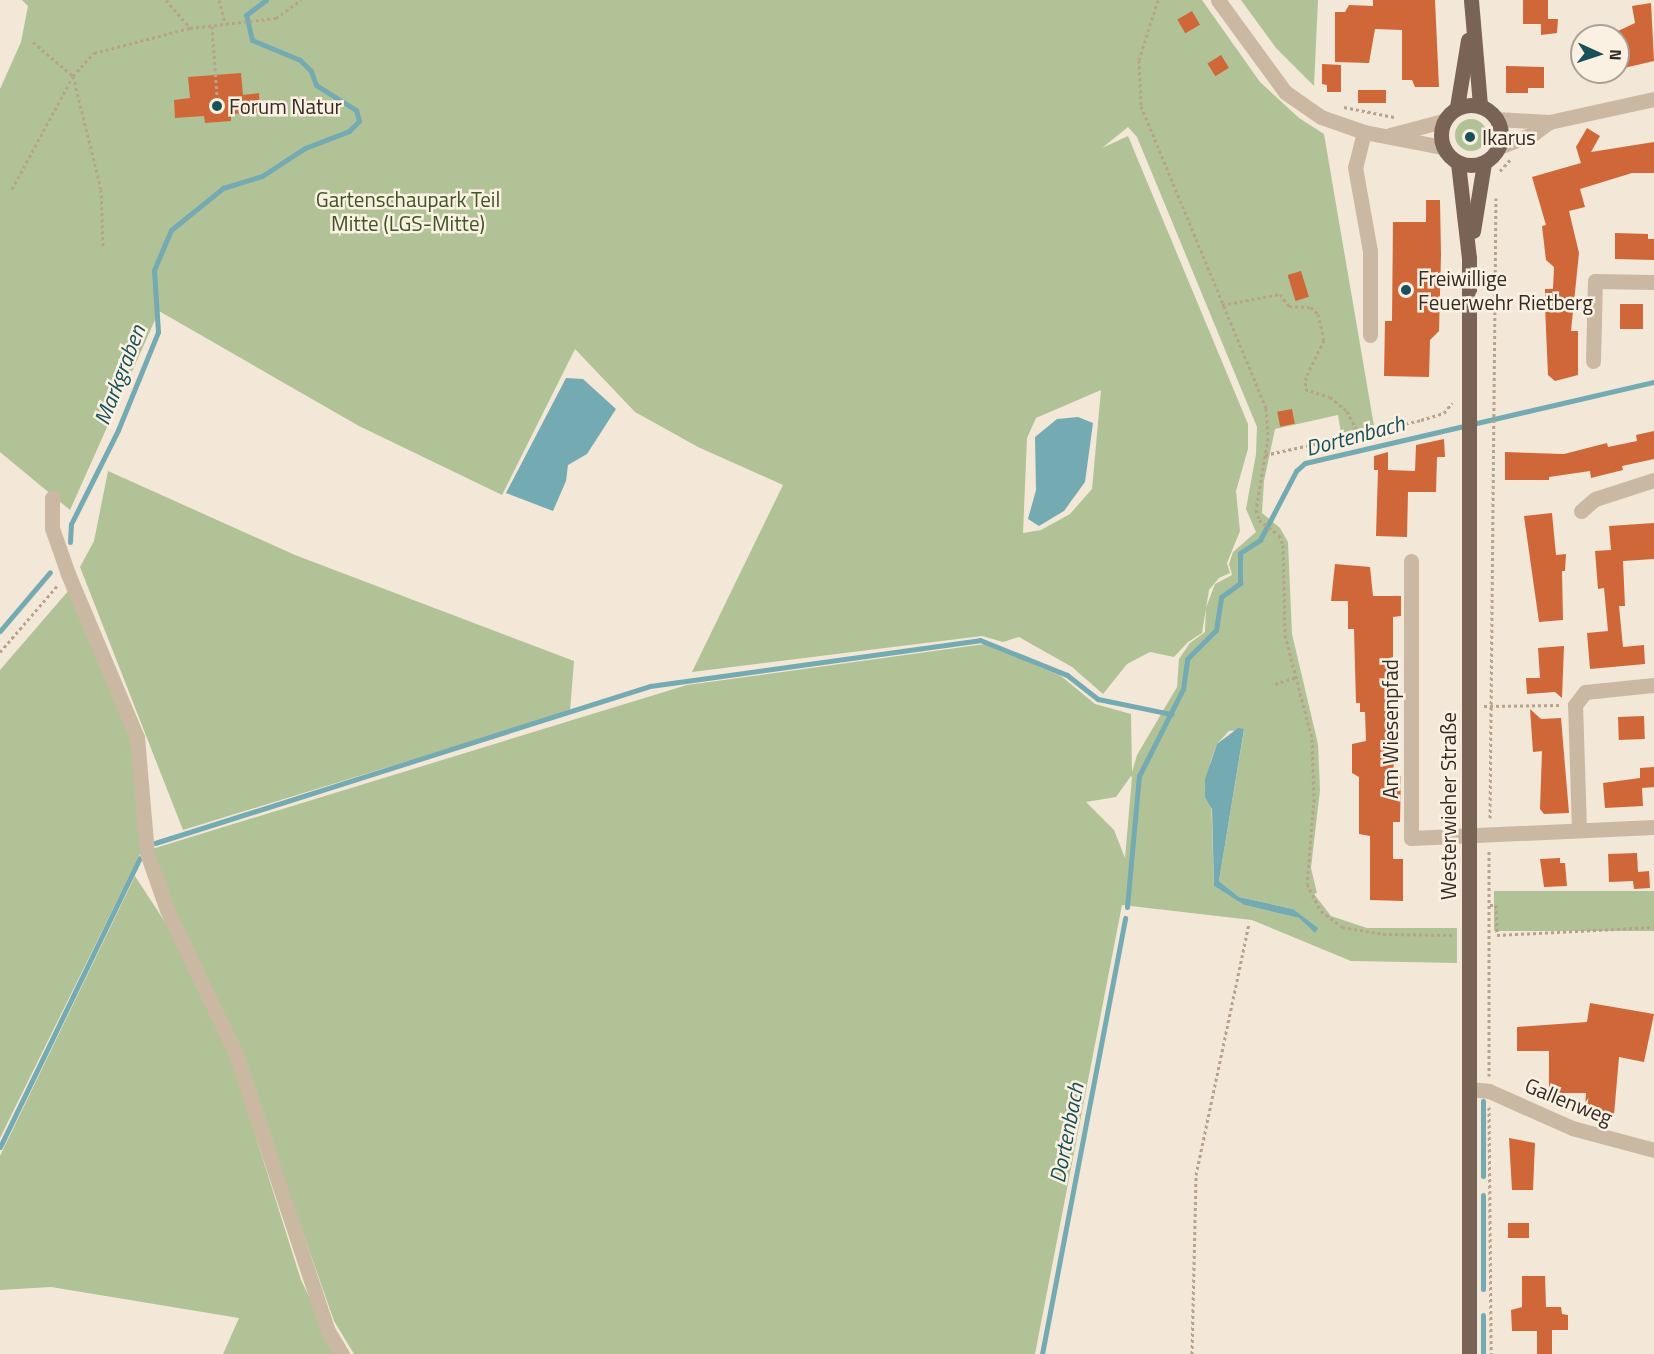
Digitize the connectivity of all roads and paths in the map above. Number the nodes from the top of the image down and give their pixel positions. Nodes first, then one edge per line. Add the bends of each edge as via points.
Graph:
1 (166, 0) edge
2 (219, 0) edge
3 (301, 0) edge
4 (1158, 0) edge
5 (1218, 0) edge
6 (1471, 0) edge
7 (225, 23) junction
8 (212, 25) junction
9 (1472, 26) junction
10 (190, 28) junction
11 (33, 42) dead end
12 (74, 76) junction
13 (218, 96) dead end
14 (1654, 99) edge
15 (1336, 104) dead end
16 (1480, 106) junction
17 (1457, 107) junction
18 (1396, 117) dead end
19 (1497, 119) junction
20 (1443, 121) junction
21 (1549, 122) junction
22 (1365, 132) junction
23 (1384, 136) junction
24 (1442, 147) junction
25 (1499, 147) junction
26 (1458, 163) junction
27 (1484, 164) junction
28 (12, 189) dead end
29 (1496, 189) dead end
30 (103, 247) dead end
31 (1469, 258) junction
32 (1654, 282) edge
33 (1222, 305) junction
34 (1370, 335) dead end
35 (1593, 361) dead end
36 (1453, 400) dead end
37 (1360, 436) junction
38 (1264, 455) junction
39 (1654, 480) edge
40 (52, 498) dead end
41 (1581, 511) dead end
42 (1411, 561) dead end
43 (68, 574) junction
44 (0, 652) edge
45 (1296, 677) junction
46 (1275, 684) dead end
47 (1654, 686) edge
48 (1575, 705) junction
49 (1469, 706) junction
50 (1491, 706) junction
51 (1654, 827) edge
52 (1579, 830) junction
53 (1490, 836) junction
54 (1470, 837) junction
55 (1490, 905) junction
56 (1249, 923) dead end
57 (1654, 927) edge
58 (1455, 935) dead end
59 (1470, 1089) junction
60 (1489, 1091) junction
61 (1654, 1150) edge
62 (342, 1354) edge
63 (1192, 1354) edge
64 (1469, 1354) edge
65 (1491, 1354) edge

1 - 10 path
2 - 7 path
3 - 7 path via 276,18
4 - 33 path via 1139,60 1141,106
5 - 22 street via 1285,92 1321,117
6 - 9 main road
7 - 8 path
8 - 10 path
8 - 13 path
9 - 16 main road
9 - 17 main road
10 - 12 path via 94,53
11 - 12 path
12 - 28 path
12 - 30 path via 101,189
14 - 21 street
15 - 18 path
16 - 17 main road
16 - 19 main road
17 - 20 main road
19 - 21 street
19 - 25 main road via 1501,132
20 - 23 street
20 - 24 main road
21 - 25 street via 1533,134
22 - 23 street
22 - 34 street via 1355,168 1370,250
23 - 24 street
24 - 26 main road
25 - 27 main road
26 - 27 main road
26 - 31 main road, Westerwieher Straße
27 - 31 main road, Westerwieher Straße
29 - 50 path
31 - 49 main road, Westerwieher Straße
32 - 35 street via 1594,281
33 - 37 path via 1280,294 1289,306 1311,307 1318,314 1324,340 1306,378 1305,389 1330,397 1347,411
33 - 38 path via 1266,408
36 - 37 path via 1444,413
37 - 38 path
38 - 45 path via 1256,501 1262,522 1283,545 1286,635
39 - 41 street via 1595,499
40 - 43 street via 52,528
42 - 54 street, Am Wiesenpfad via 1411,838
43 - 44 path
43 - 62 street via 137,737 147,853 167,910 235,1052 328,1331
45 - 46 path
45 - 58 path via 1312,739 1314,799 1305,869 1312,898 1332,921 1354,930
47 - 48 street via 1585,692
48 - 50 path
48 - 52 street
49 - 50 path
49 - 54 main road, Westerwieher Straße
50 - 53 path
51 - 52 street
52 - 53 street
53 - 54 street
53 - 55 path
54 - 59 main road, Westerwieher Straße
55 - 57 path via 1496,905 1497,935
55 - 60 path
56 - 63 path via 1196,1175
59 - 60 street, Gallenweg
59 - 64 main road, Westerwieher Straße
60 - 61 street, Gallenweg via 1572,1128
60 - 65 path

